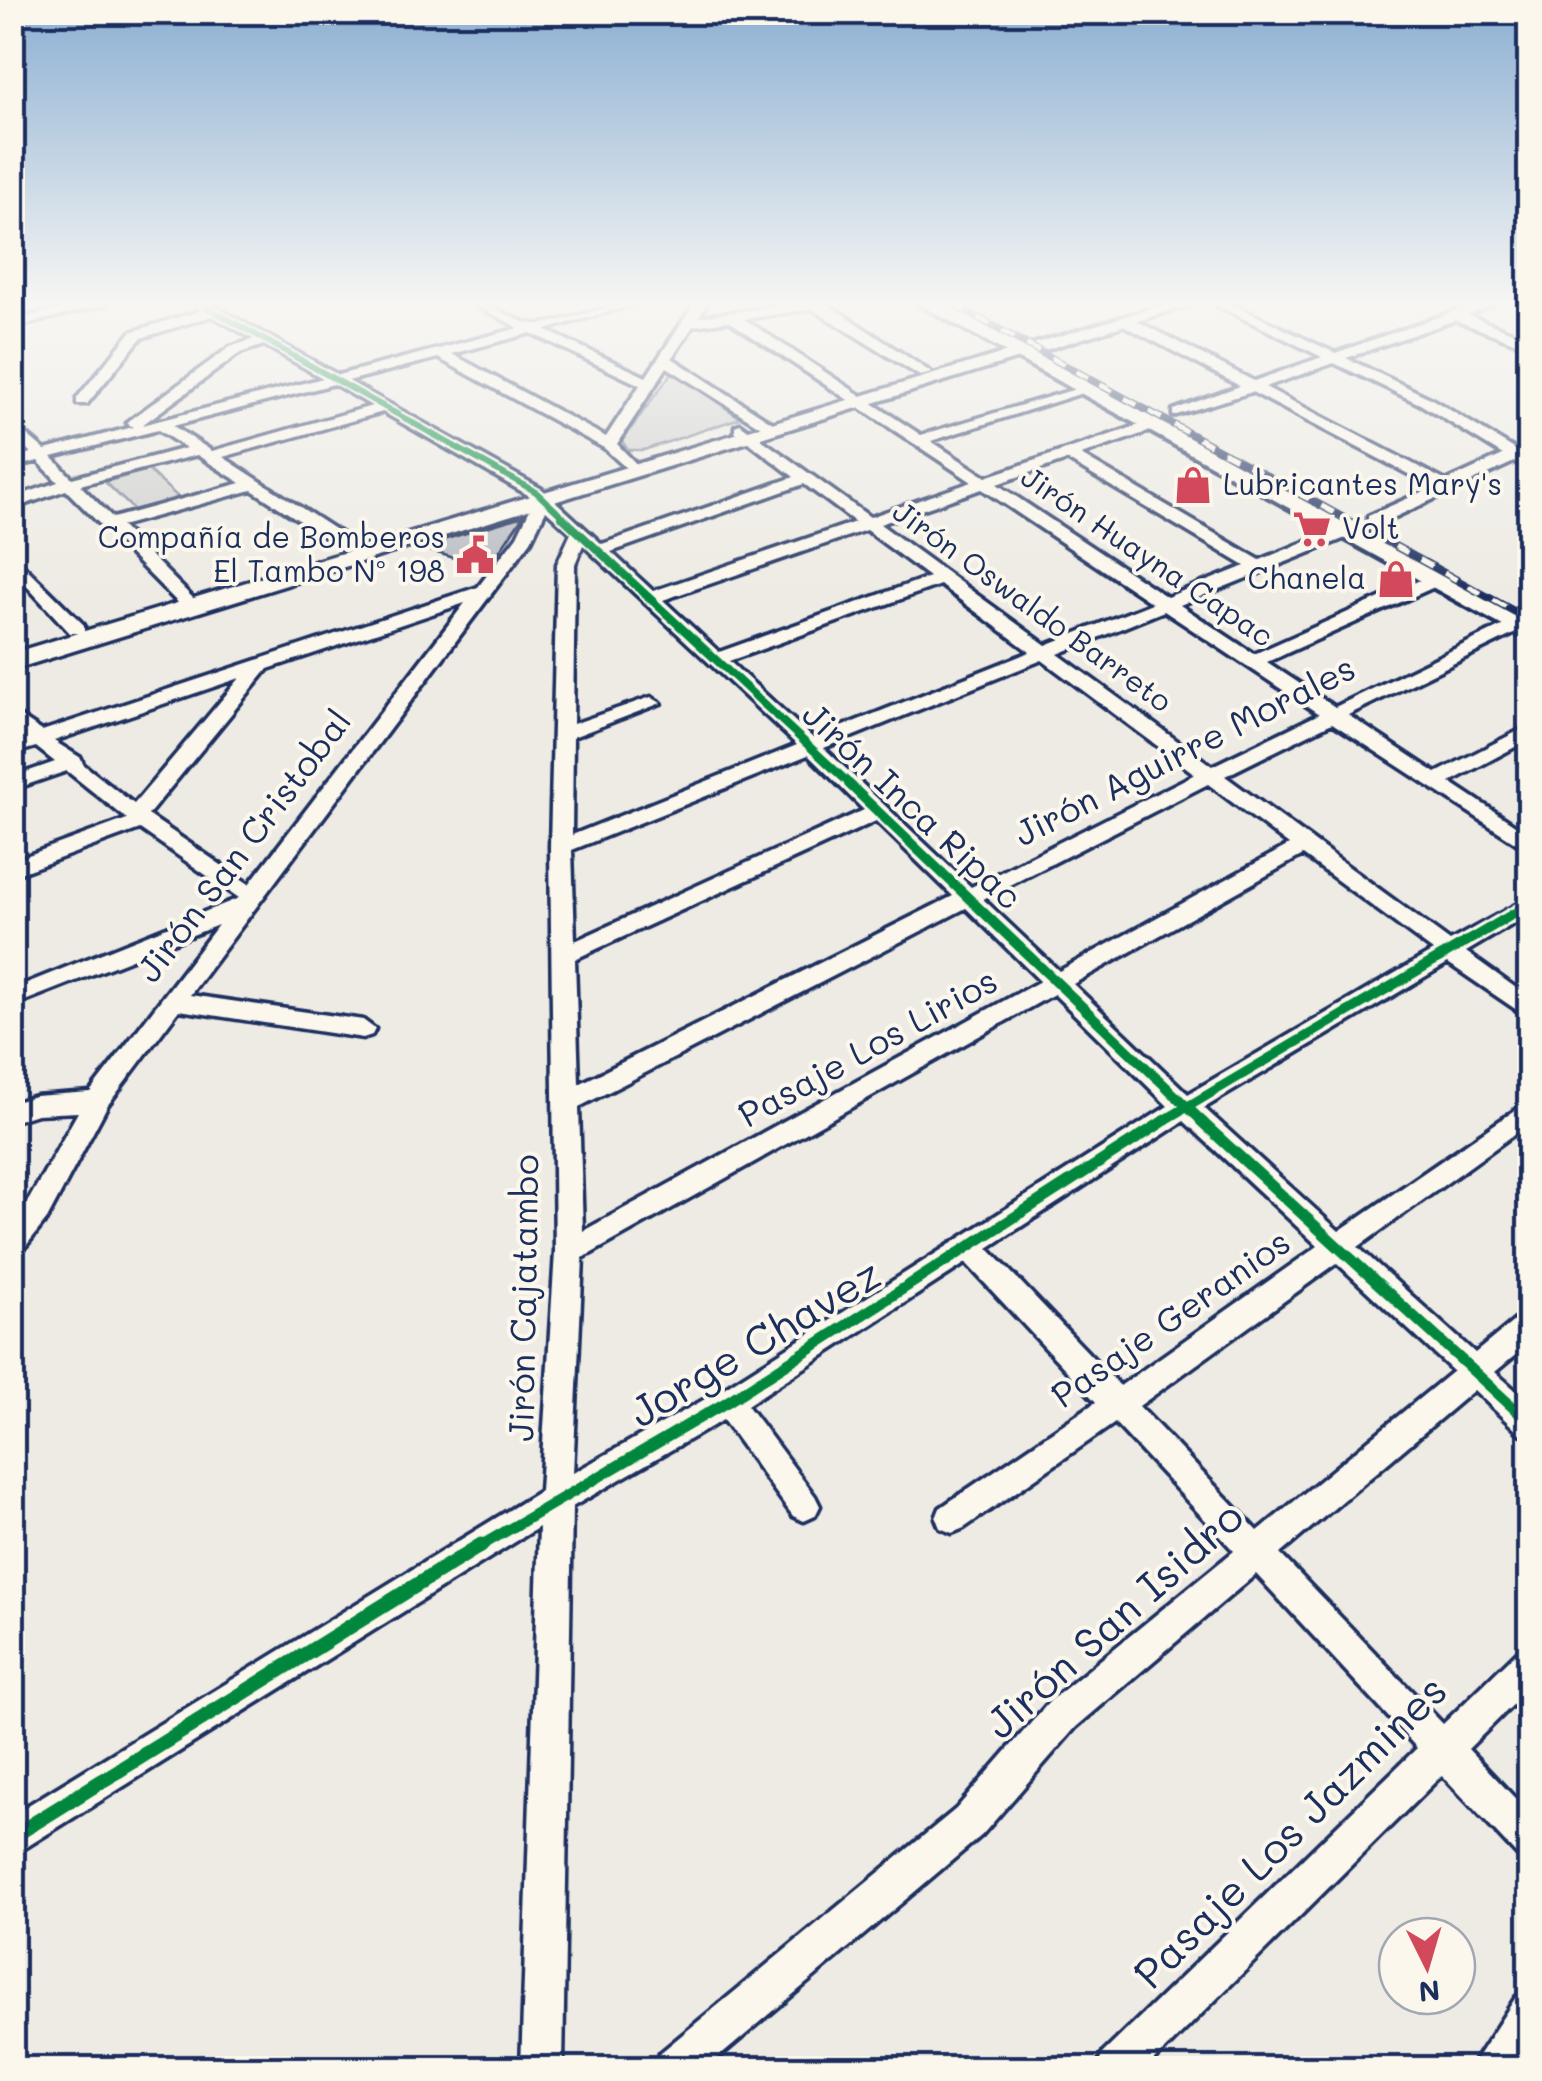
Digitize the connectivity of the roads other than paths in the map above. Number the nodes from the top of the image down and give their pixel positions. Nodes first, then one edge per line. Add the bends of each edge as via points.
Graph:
1 (166, 401) edge
2 (244, 401) edge
3 (374, 401) edge
4 (527, 401) edge
5 (638, 401) edge
6 (720, 401) edge
7 (852, 401) edge
8 (862, 401) edge
9 (1043, 401) edge
10 (1107, 401) edge
11 (1152, 401) edge
12 (1212, 401) edge
13 (1281, 401) edge
14 (1423, 401) edge
15 (384, 407) junction
16 (1178, 413) junction
17 (158, 423) junction
18 (12, 426) edge
19 (1151, 426) junction
20 (757, 429) junction
21 (124, 432) junction
22 (920, 440) junction
23 (609, 446) junction
24 (1522, 452) edge
25 (205, 453) junction
26 (40, 454) junction
27 (1068, 454) junction
28 (12, 463) edge
29 (1530, 465) edge
30 (630, 468) junction
31 (806, 478) junction
32 (70, 483) junction
33 (985, 483) junction
34 (255, 484) junction
35 (1446, 486) junction
36 (539, 496) junction
37 (12, 504) edge
38 (1374, 520) junction
39 (868, 523) junction
40 (110, 524) junction
41 (1347, 531) junction
42 (590, 541) junction
43 (353, 547) junction
44 (12, 559) edge
45 (1258, 566) junction
46 (943, 578) junction
47 (1435, 580) junction
48 (484, 590) junction
49 (650, 598) junction
50 (187, 602) junction
51 (1165, 603) junction
52 (1526, 621) edge
53 (77, 629) junction
54 (12, 648) edge
55 (1041, 650) junction
56 (716, 660) junction
57 (1253, 661) junction
58 (12, 662) edge
59 (261, 666) junction
60 (651, 703) dead end
61 (1334, 715) junction
62 (12, 717) edge
63 (1530, 730) edge
64 (566, 733) junction
65 (41, 739) junction
66 (811, 747) junction
67 (12, 748) edge
68 (74, 762) junction
69 (1210, 776) junction
70 (1435, 782) junction
71 (12, 784) edge
72 (878, 812) junction
73 (139, 818) junction
74 (1305, 845) junction
75 (1530, 846) edge
76 (561, 847) junction
77 (12, 869) edge
78 (970, 898) junction
79 (245, 902) junction
80 (1530, 904) edge
81 (1450, 953) junction
82 (566, 954) junction
83 (1059, 982) junction
84 (12, 998) edge
85 (174, 1002) junction
86 (1530, 1011) edge
87 (363, 1029) dead end
88 (97, 1101) junction
89 (564, 1104) junction
90 (1186, 1107) junction
91 (1530, 1108) edge
92 (12, 1113) edge
93 (12, 1243) edge
94 (1339, 1246) junction
95 (971, 1249) junction
96 (568, 1252) junction
97 (1530, 1324) edge
98 (1471, 1370) junction
99 (727, 1402) junction
100 (1117, 1405) junction
101 (1530, 1423) edge
102 (556, 1499) junction
103 (804, 1506) dead end
104 (952, 1518) dead end
105 (1255, 1553) junction
106 (1530, 1663) edge
107 (1439, 1749) junction
108 (12, 1837) edge
109 (1530, 1842) edge
110 (1530, 2011) edge
111 (542, 2068) edge
112 (676, 2068) edge
113 (1118, 2068) edge
114 (1491, 2068) edge

1 - 21 street
2 - 17 street
3 - 15 street, Jirón Inca Ripac
4 - 23 street
5 - 23 street
6 - 20 street, Jirón Oswaldo Barreto
7 - 20 main road
8 - 22 street, Jirón Huayna Capac
9 - 22 street
10 - 19 main road
11 - 16 main road
12 - 16 street
13 - 35 street
14 - 24 street
15 - 25 street
15 - 36 street, Jirón Inca Ripac
16 - 38 main road
17 - 21 street
17 - 25 street
18 - 26 street
19 - 27 street
19 - 41 main road
20 - 30 main road
20 - 31 street, Jirón Oswaldo Barreto
21 - 26 street
22 - 33 street, Jirón Huayna Capac
23 - 30 street
24 - 29 street
24 - 35 street
25 - 32 street
25 - 34 street
26 - 28 street
26 - 32 street
27 - 33 street
27 - 45 street
30 - 36 main road
31 - 39 street, Jirón Oswaldo Barreto
31 - 42 street
32 - 37 street
32 - 40 street
33 - 39 street
33 - 51 street, Jirón Huayna Capac
34 - 40 street
34 - 43 street
35 - 38 street
36 - 42 street, Jirón Inca Ripac
36 - 43 main road
36 - 48 street, Jirón San Cristobal via 525,536
36 - 50 main road
38 - 52 main road
39 - 46 street, Jirón Oswaldo Barreto
39 - 49 street
40 - 50 street
41 - 45 street
41 - 47 main road
42 - 49 street, Jirón Inca Ripac
42 - 64 street, Jirón Cajatambo via 566,564
43 - 50 main road
44 - 53 street
45 - 51 street
46 - 55 street, Jirón Oswaldo Barreto
46 - 56 street
47 - 52 main road
47 - 57 street
48 - 59 street
48 - 79 street, Jirón San Cristobal
49 - 56 street, Jirón Inca Ripac
50 - 53 main road
50 - 58 main road
51 - 55 street
51 - 57 street, Jirón Huayna Capac
52 - 61 street, Jirón Aguirre Morales
53 - 54 main road
55 - 66 street
55 - 69 street, Jirón Oswaldo Barreto
56 - 66 street, Jirón Inca Ripac
57 - 61 street, Jirón Huayna Capac
59 - 65 street
59 - 73 street
60 - 64 street
61 - 69 street, Jirón Aguirre Morales
61 - 70 street, Jirón Huayna Capac
62 - 65 street
63 - 70 street
64 - 76 street, Jirón Cajatambo
65 - 67 street
65 - 68 street
66 - 72 street, Jirón Inca Ripac
66 - 76 street
68 - 71 street
68 - 73 street
69 - 74 street, Jirón Oswaldo Barreto
69 - 78 street, Jirón Aguirre Morales
70 - 75 street, Jirón Huayna Capac
72 - 78 street, Jirón Inca Ripac
72 - 82 street
73 - 77 street
73 - 79 street
74 - 81 street, Jirón Oswaldo Barreto
74 - 83 street, Pasaje Los Lirios
76 - 82 street, Jirón Cajatambo
78 - 83 street, Jirón Inca Ripac
78 - 89 street, Jirón Aguirre Morales
79 - 84 street
79 - 85 street, Jirón San Cristobal
80 - 81 street, Jorge Chavez
81 - 86 street, Jirón Oswaldo Barreto
81 - 90 street, Jorge Chavez
82 - 89 street, Jirón Cajatambo
83 - 90 street, Jirón Inca Ripac
83 - 96 street, Pasaje Los Lirios
85 - 87 street
85 - 88 street, Jirón San Cristobal
88 - 92 street
88 - 93 street, Jirón San Cristobal via 37,1211
89 - 96 street, Jirón Cajatambo
90 - 94 street, Jirón Inca Ripac
90 - 95 street, Jorge Chavez
91 - 94 street, Pasaje Geranios
94 - 98 street, Jirón Inca Ripac
94 - 100 street, Pasaje Geranios
95 - 99 street, Jorge Chavez
95 - 100 street
96 - 102 street, Jirón Cajatambo
97 - 98 street, Jirón San Isidro
98 - 101 street, Jirón Inca Ripac
98 - 105 street, Jirón San Isidro
99 - 102 street, Jorge Chavez
99 - 103 street
100 - 104 street, Pasaje Geranios
100 - 105 street
102 - 108 street, Jorge Chavez
102 - 111 street, Jirón Cajatambo
105 - 107 street
105 - 112 street, Jirón San Isidro via 1063,1714 969,1822
106 - 107 street, Pasaje Los Jazmines
107 - 109 street
107 - 113 street, Pasaje Los Jazmines
110 - 114 street

